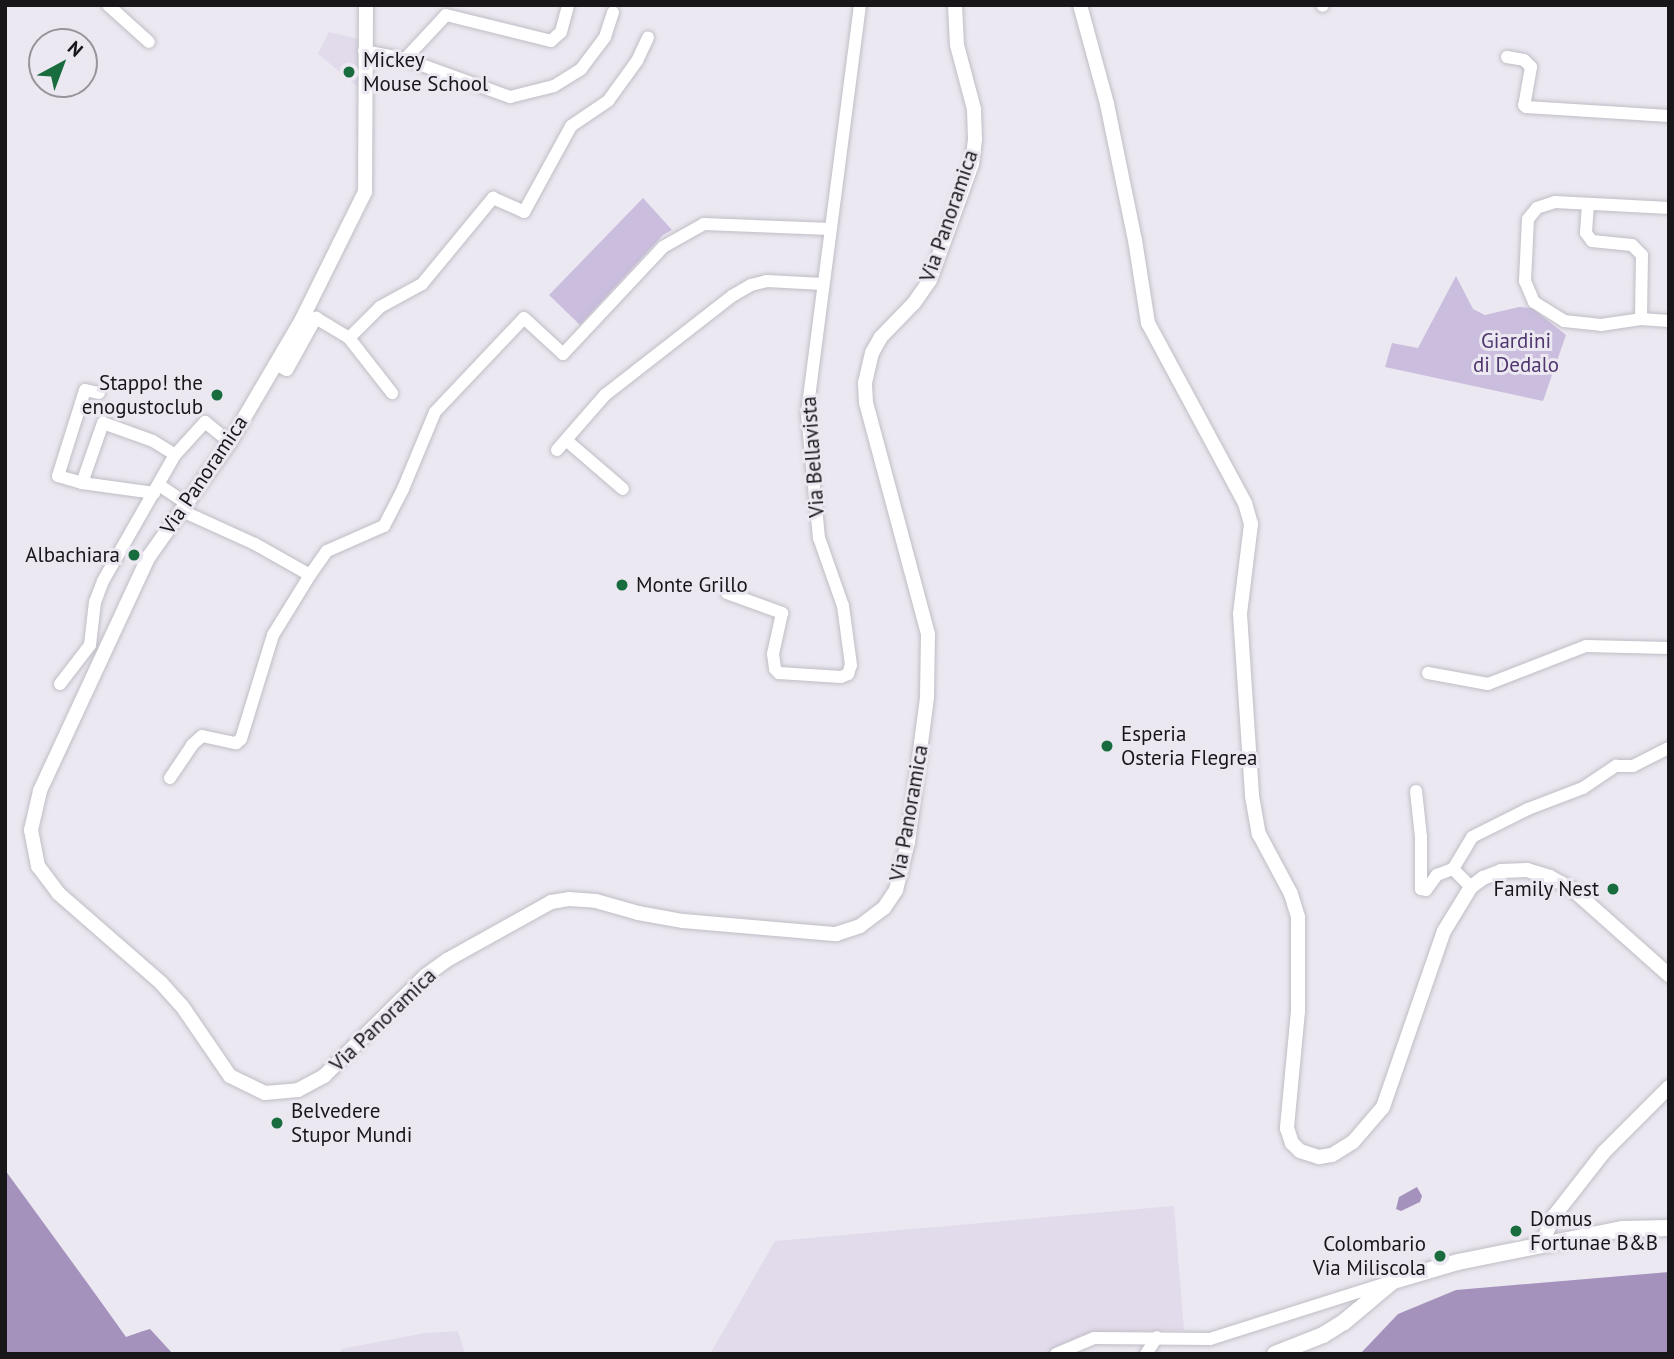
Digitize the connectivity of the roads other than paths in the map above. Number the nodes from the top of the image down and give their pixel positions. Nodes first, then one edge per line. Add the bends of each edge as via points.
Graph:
1 (108, 5) edge
2 (366, 5) edge
3 (568, 5) edge
4 (860, 5) edge
5 (955, 5) edge
6 (1080, 5) edge
7 (613, 12) dead end
8 (648, 37) dead end
9 (149, 42) dead end
10 (364, 51) junction
11 (1507, 57) dead end
12 (405, 59) junction
13 (1669, 116) edge
14 (1588, 204) junction
15 (1669, 208) edge
16 (830, 229) junction
17 (823, 284) junction
18 (1641, 319) junction
19 (1669, 321) edge
20 (349, 338) junction
21 (275, 364) junction
22 (99, 393) dead end
23 (392, 393) dead end
24 (566, 440) junction
25 (230, 442) junction
26 (557, 450) dead end
27 (175, 455) junction
28 (82, 483) junction
29 (157, 489) junction
30 (623, 489) dead end
31 (183, 507) junction
32 (310, 575) junction
33 (727, 593) dead end
34 (1669, 648) edge
35 (1428, 673) dead end
36 (60, 684) dead end
37 (1668, 748) edge
38 (170, 778) dead end
39 (1416, 791) dead end
40 (1453, 869) junction
41 (1471, 887) junction
42 (1669, 975) edge
43 (1669, 1087) edge
44 (1669, 1228) edge
45 (1541, 1245) junction
46 (1394, 1280) junction
47 (1157, 1337) junction
48 (1056, 1354) edge
49 (1146, 1354) edge
50 (1275, 1354) edge

1 - 9 street
2 - 10 street, Via Panoramica
3 - 12 street via 561,32 551,41 446,15
4 - 16 street, Via Bellavista
5 - 31 street, Via Panoramica via 957,45 974,109 972,164 930,280 881,337 865,383 869,415 928,634 927,697 902,873 884,908 860,926 836,934 811,933 683,921 596,901 551,902 425,976 324,1076 298,1090 265,1093 230,1076 162,983 58,893 38,866 31,830 40,791 148,558
6 - 41 street via 1107,104 1148,323 1245,503 1251,524 1240,614 1252,796 1259,834 1298,917 1298,998 1287,1128 1300,1151 1319,1157 1332,1155 1353,1142 1383,1107 1444,931
7 - 12 street via 605,37 581,69 554,86 510,97
8 - 20 street via 608,101 571,126 524,212 493,198 422,284 380,307
10 - 12 street
10 - 21 street, Via Panoramica via 365,192
11 - 13 street via 1524,60 1531,67 1526,107
14 - 15 street
14 - 18 street via 1586,233 1592,241 1632,244 1642,255
14 - 18 street via 1555,202 1537,208 1528,219 1528,290 1534,302 1564,321 1601,325
16 - 17 street, Via Bellavista
16 - 32 street via 704,223 663,247 563,354 524,318 435,412 384,526 327,551
17 - 24 street via 767,281 732,296 605,395
17 - 33 street, Via Bellavista via 807,413 819,538 843,606 848,674 779,673 773,654 782,613
18 - 19 street
20 - 21 street via 316,318 286,370
20 - 23 street
21 - 25 street, Via Panoramica
22 - 28 street via 85,390 58,476
24 - 26 street
24 - 30 street
25 - 27 street via 205,422
25 - 31 street, Via Panoramica
27 - 28 street via 153,441 103,423
27 - 29 street
28 - 29 street
29 - 31 street
29 - 36 street via 103,581 95,602 90,645
31 - 32 street
32 - 38 street via 273,635 242,739 236,743 202,736
34 - 35 street via 1586,646 1488,684
37 - 40 street via 1633,766 1616,766 1583,788 1472,837
39 - 40 street via 1421,889
40 - 41 street
41 - 42 street via 1501,871 1527,870 1550,877 1572,889
43 - 45 street via 1604,1153 1554,1216
44 - 45 main road via 1622,1229
45 - 46 main road
46 - 47 street via 1210,1339
46 - 50 main road via 1333,1329
47 - 48 street via 1094,1338
47 - 49 street

